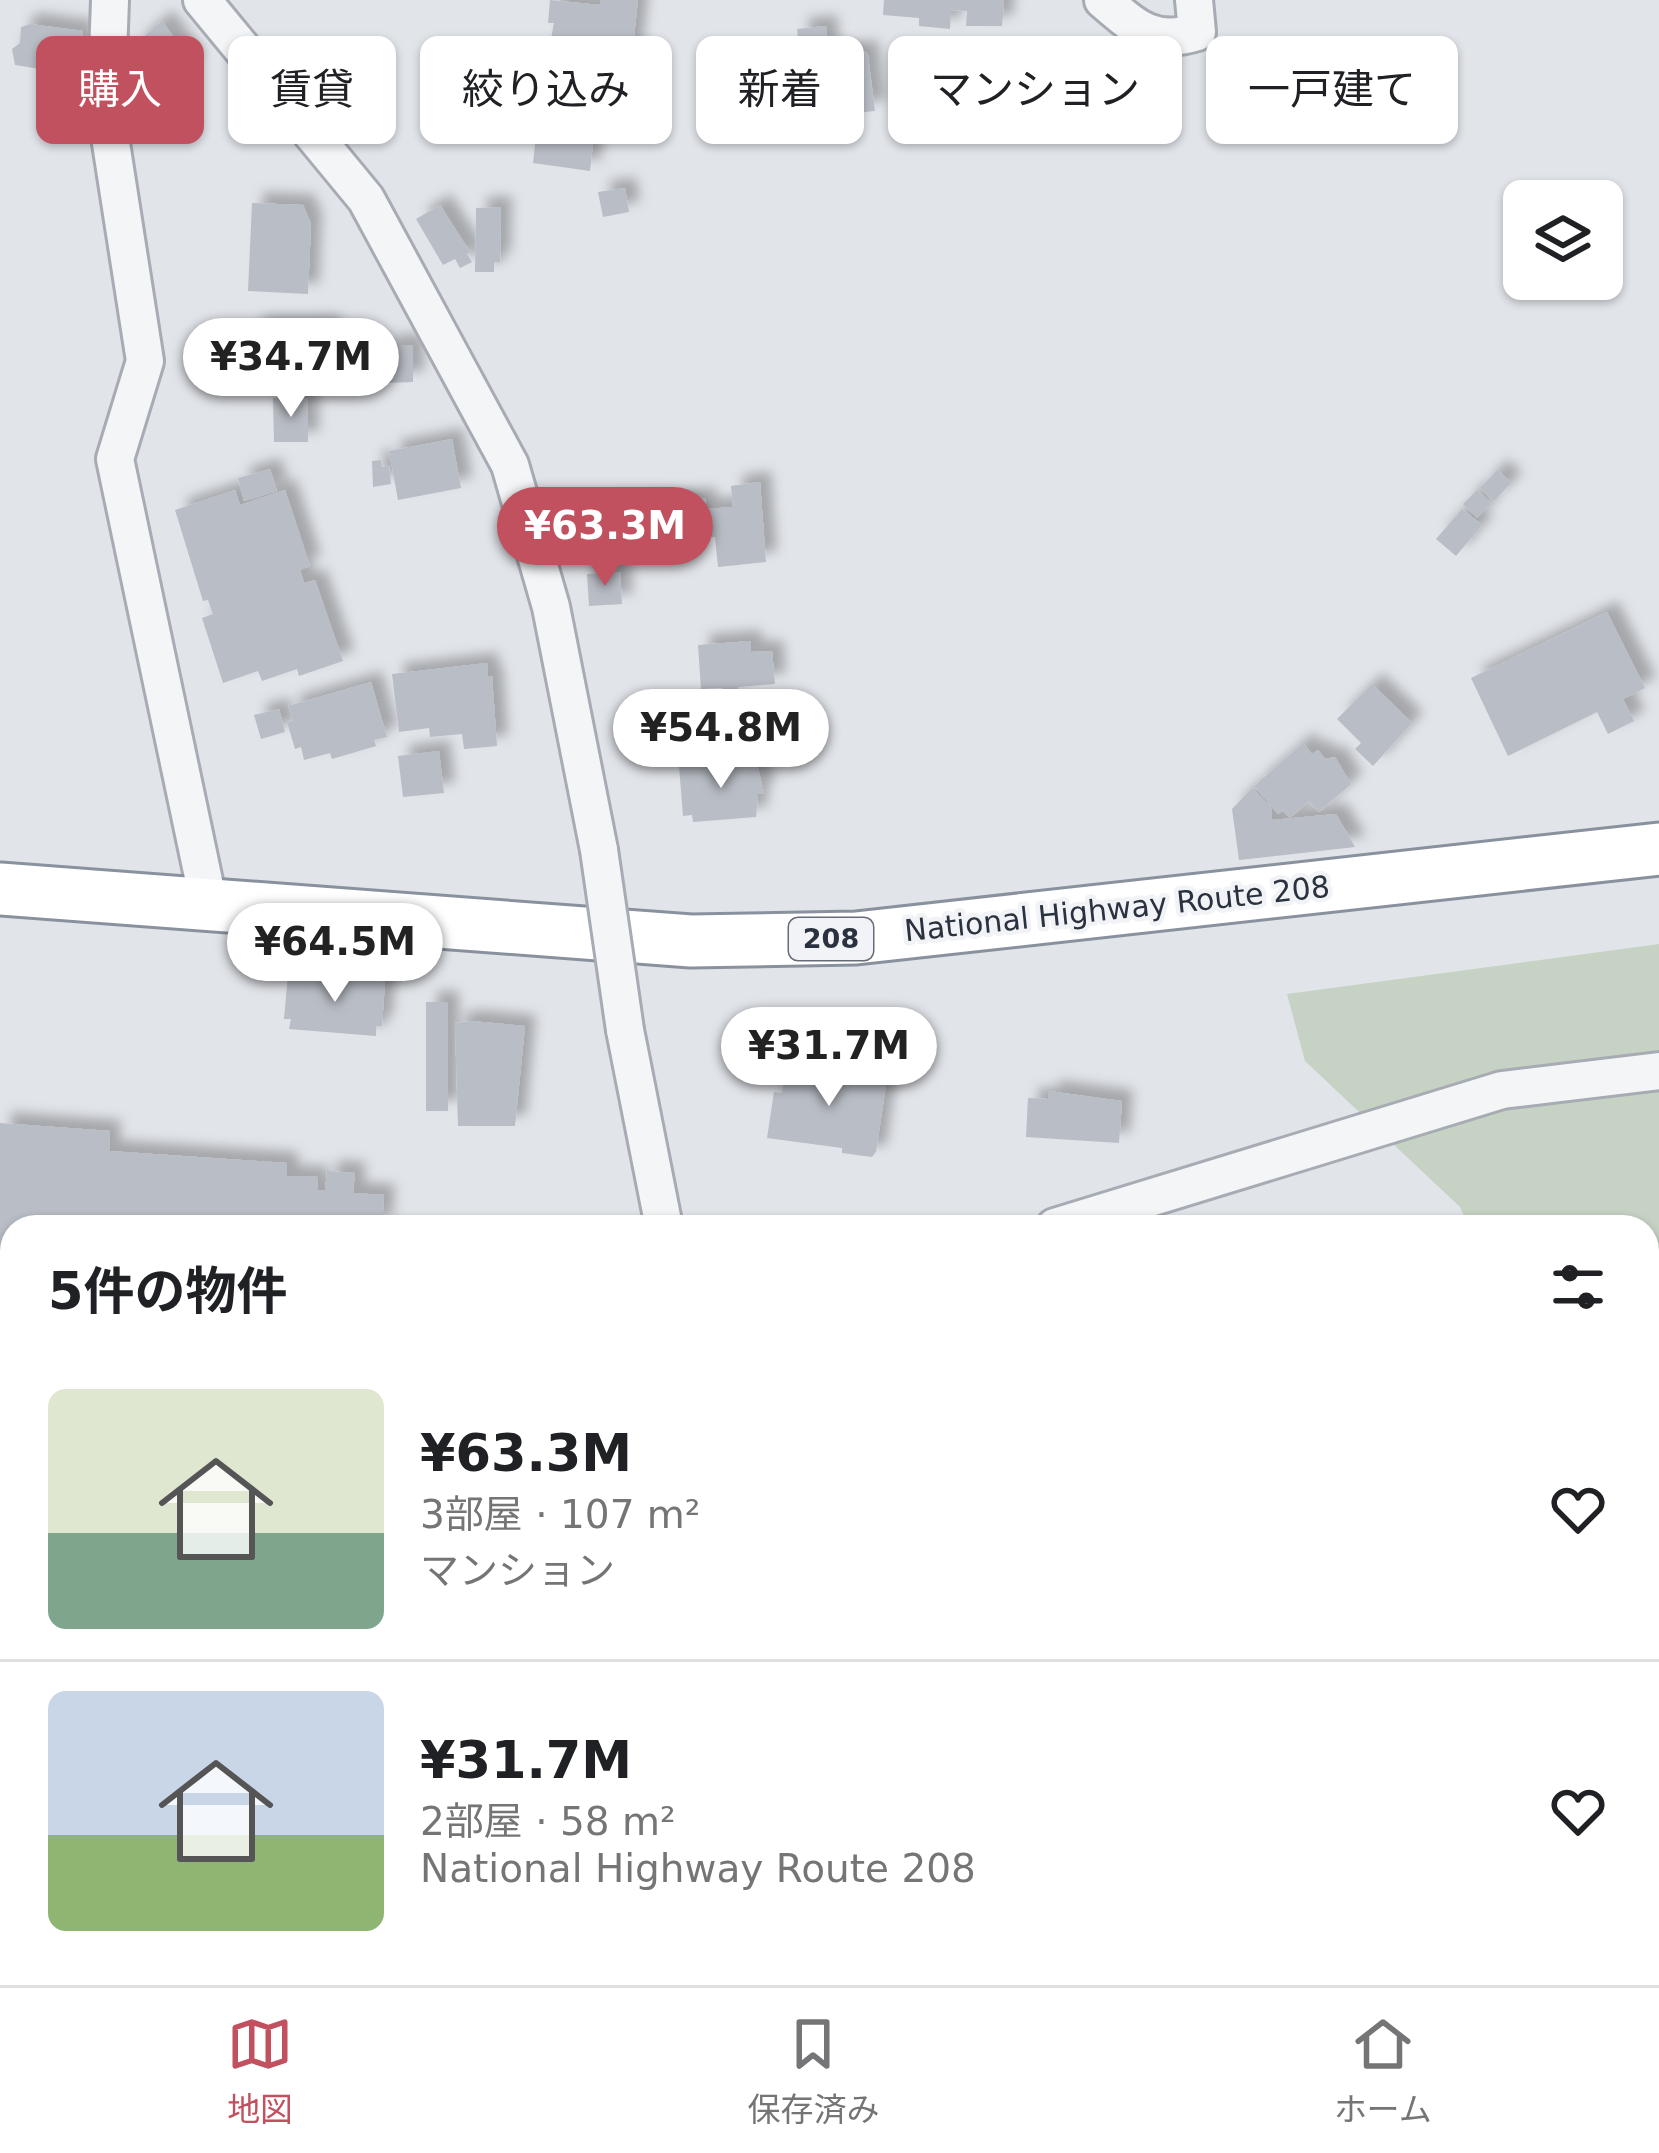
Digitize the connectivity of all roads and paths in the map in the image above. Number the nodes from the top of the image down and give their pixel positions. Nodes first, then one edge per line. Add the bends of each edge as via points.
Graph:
1 (110, 0) edge
2 (202, 0) edge
3 (1102, 0) edge
4 (1194, 0) edge
5 (1659, 849) edge
6 (0, 889) edge
7 (209, 905) junction
8 (1659, 1071) edge
9 (662, 1215) edge
10 (1094, 1215) edge

1 - 7 street via 106,110 145,361 116,459
2 - 9 street, bridge via 366,199 509,465 551,608
3 - 4 street via 1143,33 1178,38 1197,32
5 - 7 highway, National Highway Route 208 / 208 via 856,938 691,941
6 - 7 highway, National Highway Route 208 / 208
8 - 10 street via 1502,1090

